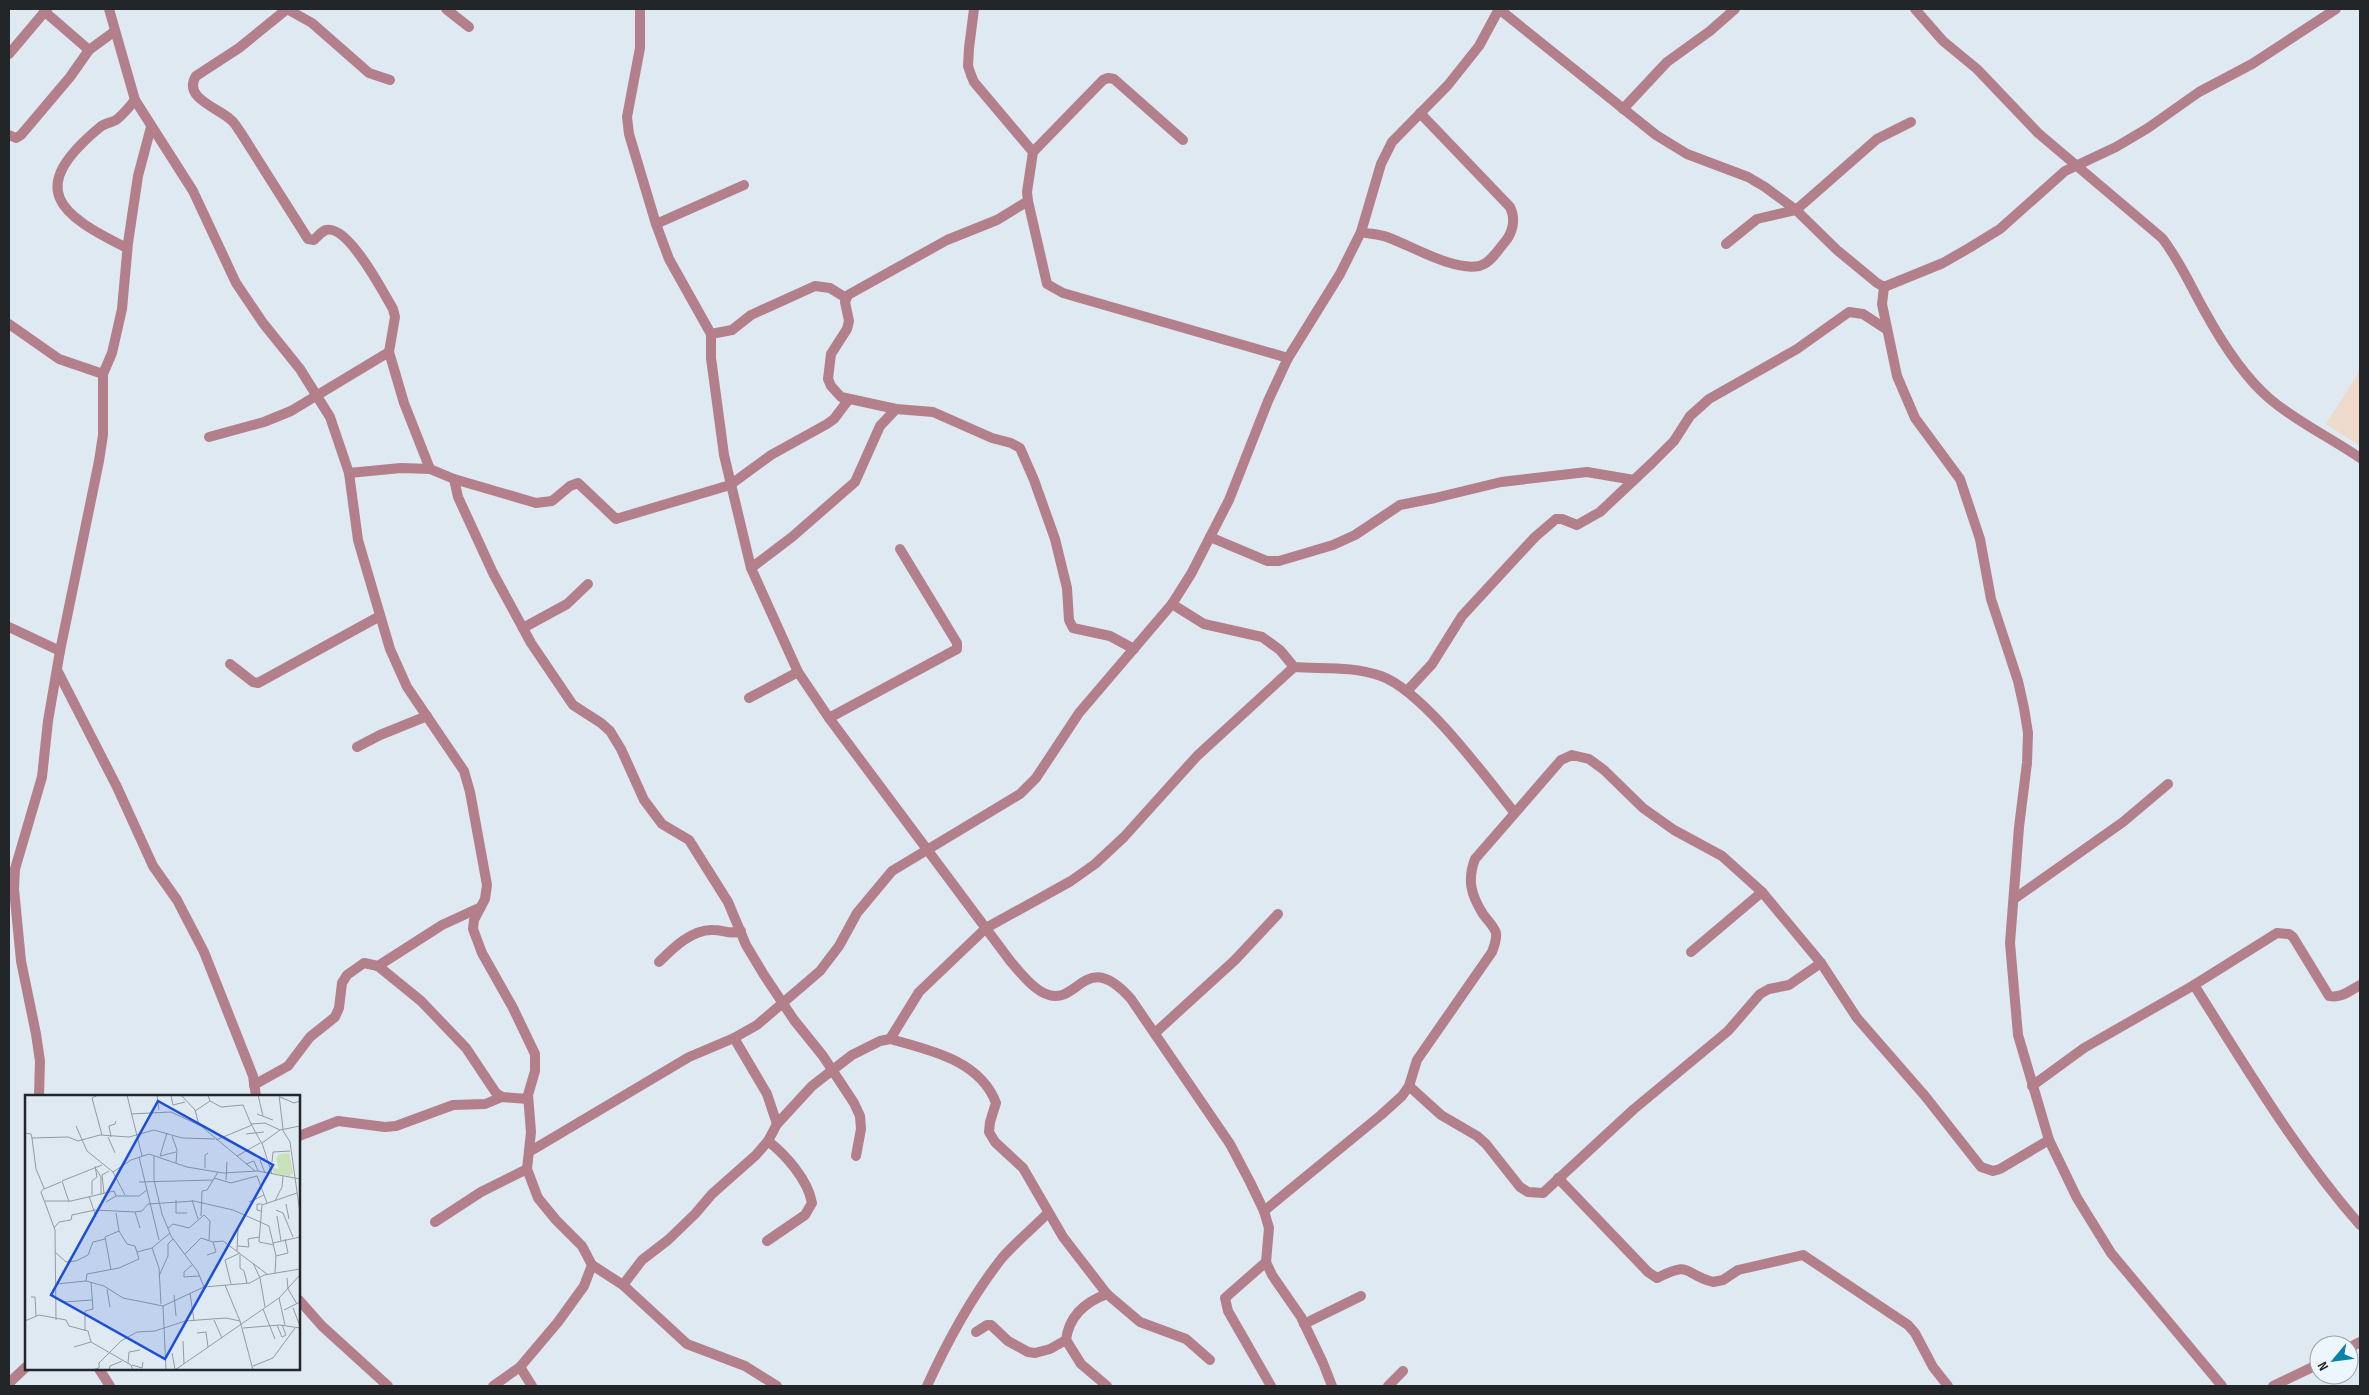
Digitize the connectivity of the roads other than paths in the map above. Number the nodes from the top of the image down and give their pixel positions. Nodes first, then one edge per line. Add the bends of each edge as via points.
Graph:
1 (109, 9) edge
2 (287, 9) edge
3 (446, 9) edge
4 (640, 9) edge
5 (974, 9) edge
6 (1499, 9) edge
7 (1734, 9) edge
8 (1915, 9) edge
9 (2336, 9) edge
10 (45, 10) edge
11 (469, 27) dead end
12 (115, 31) junction
13 (89, 50) junction
14 (9, 54) edge
15 (390, 80) dead end
16 (134, 100) junction
17 (1623, 109) junction
18 (1420, 113) junction
19 (1911, 122) dead end
20 (151, 127) junction
21 (9, 135) edge
22 (1183, 140) dead end
23 (1034, 152) junction
24 (2075, 166) junction
25 (744, 186) dead end
26 (1028, 201) junction
27 (1796, 210) junction
28 (656, 224) junction
29 (1360, 232) junction
30 (1726, 244) dead end
31 (127, 248) junction
32 (1884, 287) junction
33 (846, 298) junction
34 (9, 324) edge
35 (1886, 329) junction
36 (711, 334) junction
37 (389, 352) junction
38 (1288, 358) junction
39 (103, 374) junction
40 (318, 395) junction
41 (849, 399) junction
42 (896, 409) junction
43 (209, 437) dead end
44 (2360, 458) edge
45 (430, 469) junction
46 (349, 473) junction
47 (454, 479) junction
48 (1634, 480) junction
49 (730, 485) junction
50 (1210, 537) junction
51 (900, 549) dead end
52 (751, 568) junction
53 (588, 584) dead end
54 (1172, 604) junction
55 (380, 616) junction
56 (9, 627) edge
57 (523, 628) junction
58 (1134, 650) junction
59 (60, 651) junction
60 (230, 664) dead end
61 (1294, 667) junction
62 (58, 670) junction
63 (798, 672) junction
64 (1407, 691) junction
65 (749, 698) dead end
66 (427, 716) junction
67 (829, 718) junction
68 (357, 747) dead end
69 (2168, 784) dead end
70 (1514, 812) junction
71 (928, 849) junction
72 (11, 892) edge
73 (1762, 892) junction
74 (2014, 899) junction
75 (480, 908) junction
76 (1278, 914) dead end
77 (986, 928) junction
78 (741, 931) junction
79 (1691, 952) dead end
80 (659, 962) dead end
81 (1821, 963) junction
82 (378, 966) junction
83 (2194, 985) junction
84 (2360, 985) edge
85 (783, 1004) junction
86 (1155, 1033) junction
87 (734, 1038) junction
88 (890, 1039) junction
89 (832, 1071) junction
90 (254, 1085) junction
91 (1409, 1086) junction
92 (2032, 1086) junction
93 (39, 1095) edge
94 (256, 1095) edge
95 (502, 1097) junction
96 (528, 1100) junction
97 (777, 1124) junction
98 (300, 1136) edge
99 (2048, 1140) junction
100 (768, 1141) junction
101 (529, 1152) junction
102 (856, 1156) dead end
103 (527, 1169) junction
104 (1558, 1178) junction
105 (1264, 1211) junction
106 (1048, 1213) junction
107 (435, 1222) dead end
108 (2360, 1225) edge
109 (767, 1241) dead end
110 (1266, 1262) junction
111 (592, 1265) junction
112 (623, 1285) junction
113 (1107, 1294) junction
114 (1361, 1296) dead end
115 (300, 1301) edge
116 (1304, 1324) junction
117 (976, 1332) dead end
118 (1066, 1340) junction
119 (1210, 1360) dead end
120 (520, 1367) junction
121 (25, 1368) edge
122 (2309, 1369) edge
123 (100, 1370) edge
124 (1403, 1371) dead end
125 (9, 1383) edge
126 (110, 1386) edge
127 (388, 1386) edge
128 (493, 1386) edge
129 (532, 1386) edge
130 (777, 1386) edge
131 (927, 1386) edge
132 (1107, 1386) edge
133 (1271, 1386) edge
134 (1332, 1386) edge
135 (1388, 1386) edge
136 (1948, 1386) edge
137 (2222, 1386) edge
138 (2273, 1386) edge

1 - 12 street
2 - 15 street via 312,23 370,73
2 - 37 street via 240,48 196,76 192,89 242,133 308,239 314,240 329,230 343,236 355,247 393,309 395,317
3 - 11 street
4 - 28 street via 640,48 627,117 629,134
5 - 23 street via 968,66 971,75
6 - 17 street
6 - 18 street via 1479,46 1448,85
7 - 17 street via 1667,62
8 - 24 street via 1943,41 1976,68 2038,133
9 - 24 street via 2252,64 2199,92 2140,132
10 - 13 street
10 - 14 street
12 - 13 street
12 - 16 street
13 - 21 street via 21,135 16,138
16 - 20 street
16 - 31 street via 124,113 100,126 72,154 59,174 57,190 62,205 74,218
17 - 27 street via 1687,154 1748,177
18 - 29 street via 1392,142 1381,164
18 - 29 street via 1510,207 1514,219 1508,239 1484,264 1465,266 1385,236
19 - 27 street via 1878,138
20 - 31 street via 138,176
20 - 40 street via 193,191 249,304
22 - 23 street via 1114,79 1108,78
23 - 26 street
24 - 32 street via 2065,171 2000,230 1943,263
24 - 44 street via 2162,238 2178,258 2205,312 2237,361 2270,399
25 - 28 street
26 - 33 street via 997,220 947,240 851,292
26 - 38 street via 1044,278 1050,287
27 - 30 street via 1757,219
27 - 32 street via 1837,250
28 - 36 street via 669,259
29 - 38 street via 1340,274
31 - 39 street via 122,309
32 - 35 street via 1882,304
33 - 36 street via 830,288 815,286 751,315 736,329
33 - 41 street via 849,321 831,354 828,379 841,397
34 - 39 street via 52,356
35 - 48 street via 1863,314 1849,312 1797,349 1709,399 1690,416 1674,441
35 - 74 street via 1897,376 1908,402 1927,436 1960,479 1969,502 1980,539 1991,599 2018,681 2028,733
36 - 49 street via 716,400
37 - 40 street
37 - 45 street via 404,403
38 - 50 street via 1243,469
39 - 59 street via 103,435 99,461
40 - 43 street via 264,422
40 - 46 street via 338,435
41 - 42 street
41 - 49 street via 827,424 771,455
42 - 52 street via 880,426 855,482
42 - 58 street via 933,412 1020,448 1055,539 1067,588 1068,620 1073,628 1110,636
45 - 46 street
45 - 47 street
46 - 55 street via 358,540
47 - 49 street via 536,503 552,501 578,483 616,518
47 - 57 street via 454,486 493,572
48 - 50 street via 1587,472 1501,482 1400,505 1355,535 1279,561 1267,562
48 - 64 street via 1586,521 1575,525 1556,520 1535,537 1462,616 1432,664
49 - 52 street
50 - 54 street
51 - 67 street via 957,643 957,650
52 - 63 street
53 - 57 street via 567,604
54 - 58 street
54 - 61 street via 1204,624 1272,642
55 - 60 street via 258,683 252,682
55 - 66 street via 401,673
56 - 59 street
57 - 78 street via 573,705 610,731 644,800 662,824 689,840 728,902
58 - 71 street via 1079,713 1036,778 1020,794
59 - 62 street
61 - 64 street via 1349,668 1384,677
61 - 77 street via 1197,756 1101,859 1071,881
62 - 72 street via 42,777 18,856
62 - 90 street via 153,866 177,900 204,952
63 - 65 street
63 - 67 street
64 - 70 street via 1447,730
66 - 68 street
66 - 75 street via 457,757 467,780 487,885
67 - 71 street
69 - 74 street via 2123,822
70 - 73 street via 1561,760 1568,755 1578,756 1604,770 1661,821 1722,856
70 - 91 street via 1475,859 1469,878 1471,890 1496,934 1492,952 1417,1060
71 - 77 street
71 - 85 street via 892,871 857,913 839,946 820,971
72 - 93 street via 40,1061
73 - 79 street
73 - 81 street
74 - 92 street via 2010,943 2014,1000 2018,1034
75 - 82 street via 442,925
75 - 96 street via 474,920 476,940 535,1054 535,1071 529,1085
76 - 86 street via 1235,960
77 - 86 street via 1011,962 1041,992 1059,996 1085,980 1096,977 1109,980 1131,999
77 - 88 street via 920,992
78 - 80 street via 732,934 705,930 681,943
78 - 85 street
81 - 99 street via 1857,1018 1925,1096 1980,1167 1993,1171 2000,1169
81 - 104 street via 1788,985 1760,994 1728,1031 1634,1108
82 - 90 street via 364,963 347,975 342,982 339,1008 334,1017 310,1037 288,1066
82 - 95 street via 421,1001 466,1048 493,1089
83 - 84 street via 2272,935 2284,933 2293,938 2329,996 2341,996
83 - 92 street via 2084,1048
83 - 108 street via 2312,1166
85 - 87 street
85 - 89 street
86 - 105 street via 1230,1144
87 - 97 street via 767,1094
87 - 101 street via 689,1057 642,1083 549,1143
88 - 89 street via 866,1046
88 - 106 street via 953,1059 984,1084 996,1103 989,1132 995,1142 1023,1168
89 - 97 street via 812,1086
89 - 102 street via 860,1116
90 - 94 street
91 - 104 street via 1440,1115 1486,1144 1520,1187 1528,1192 1543,1193
91 - 105 street via 1381,1116
92 - 99 street
95 - 96 street
95 - 98 street via 485,1104 453,1105 396,1126 338,1121
96 - 101 street
97 - 100 street
99 - 137 street via 2077,1198 2111,1253
100 - 109 street via 786,1157 812,1203 806,1215
100 - 112 street via 668,1240 642,1260
101 - 103 street
103 - 107 street via 481,1192
103 - 111 street via 532,1187 545,1208 582,1246
104 - 136 street via 1657,1278 1681,1268 1713,1282 1750,1266 1794,1256 1809,1256 1908,1325
105 - 110 street via 1269,1228
106 - 113 street
106 - 131 street via 993,1270 954,1333
110 - 116 street
110 - 133 street via 1225,1298 1228,1311
111 - 112 street
111 - 120 street via 575,1299
112 - 130 street via 687,1344 745,1366
113 - 118 street via 1091,1300 1074,1317 1067,1328
113 - 119 street via 1140,1322 1186,1339
114 - 116 street
115 - 127 street via 322,1326
116 - 134 street
117 - 118 street via 992,1325 1008,1341 1035,1354
118 - 132 street via 1082,1364
120 - 128 street
120 - 129 street
121 - 125 street
122 - 138 street
123 - 126 street
124 - 135 street

